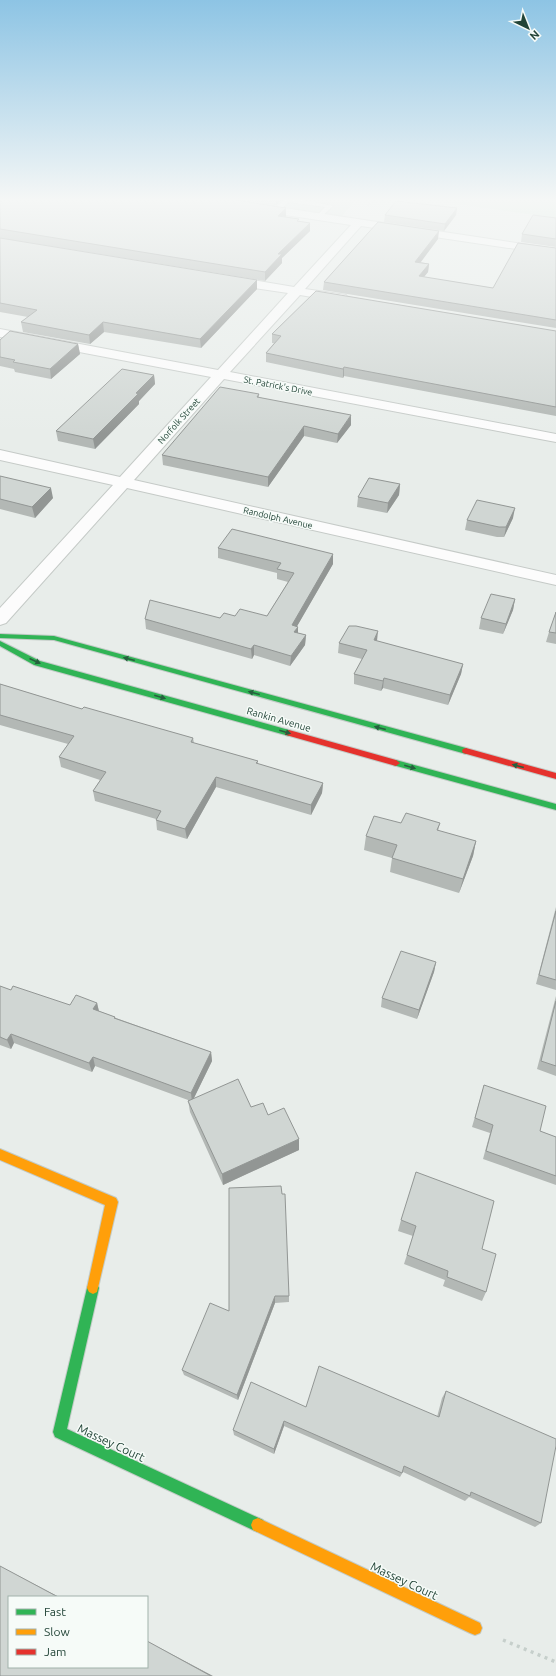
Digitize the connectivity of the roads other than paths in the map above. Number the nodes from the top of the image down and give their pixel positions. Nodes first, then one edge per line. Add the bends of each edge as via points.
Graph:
1 (309, 277) edge
2 (217, 278) edge
3 (296, 291) junction
4 (357, 301) edge
5 (0, 333) edge
6 (220, 375) junction
7 (556, 438) edge
8 (0, 455) edge
9 (123, 483) junction
10 (556, 580) edge
11 (0, 619) edge
12 (0, 636) edge
13 (0, 643) edge
14 (556, 776) edge
15 (556, 807) edge
16 (0, 1154) edge
17 (475, 1628) road end

1 - 3 street, Norfolk Street
2 - 3 street
3 - 4 street
3 - 6 street, Norfolk Street
5 - 6 street, St. Patrick's Drive
6 - 7 street, St. Patrick's Drive
6 - 9 street, Norfolk Street
8 - 9 street, Randolph Avenue
9 - 10 street, Randolph Avenue
9 - 11 street, Norfolk Street
14 -> 12 street, Rankin Avenue via 54,638
13 -> 15 street, Rankin Avenue via 37,663
16 - 17 street, Massey Court via 112,1202 60,1432

